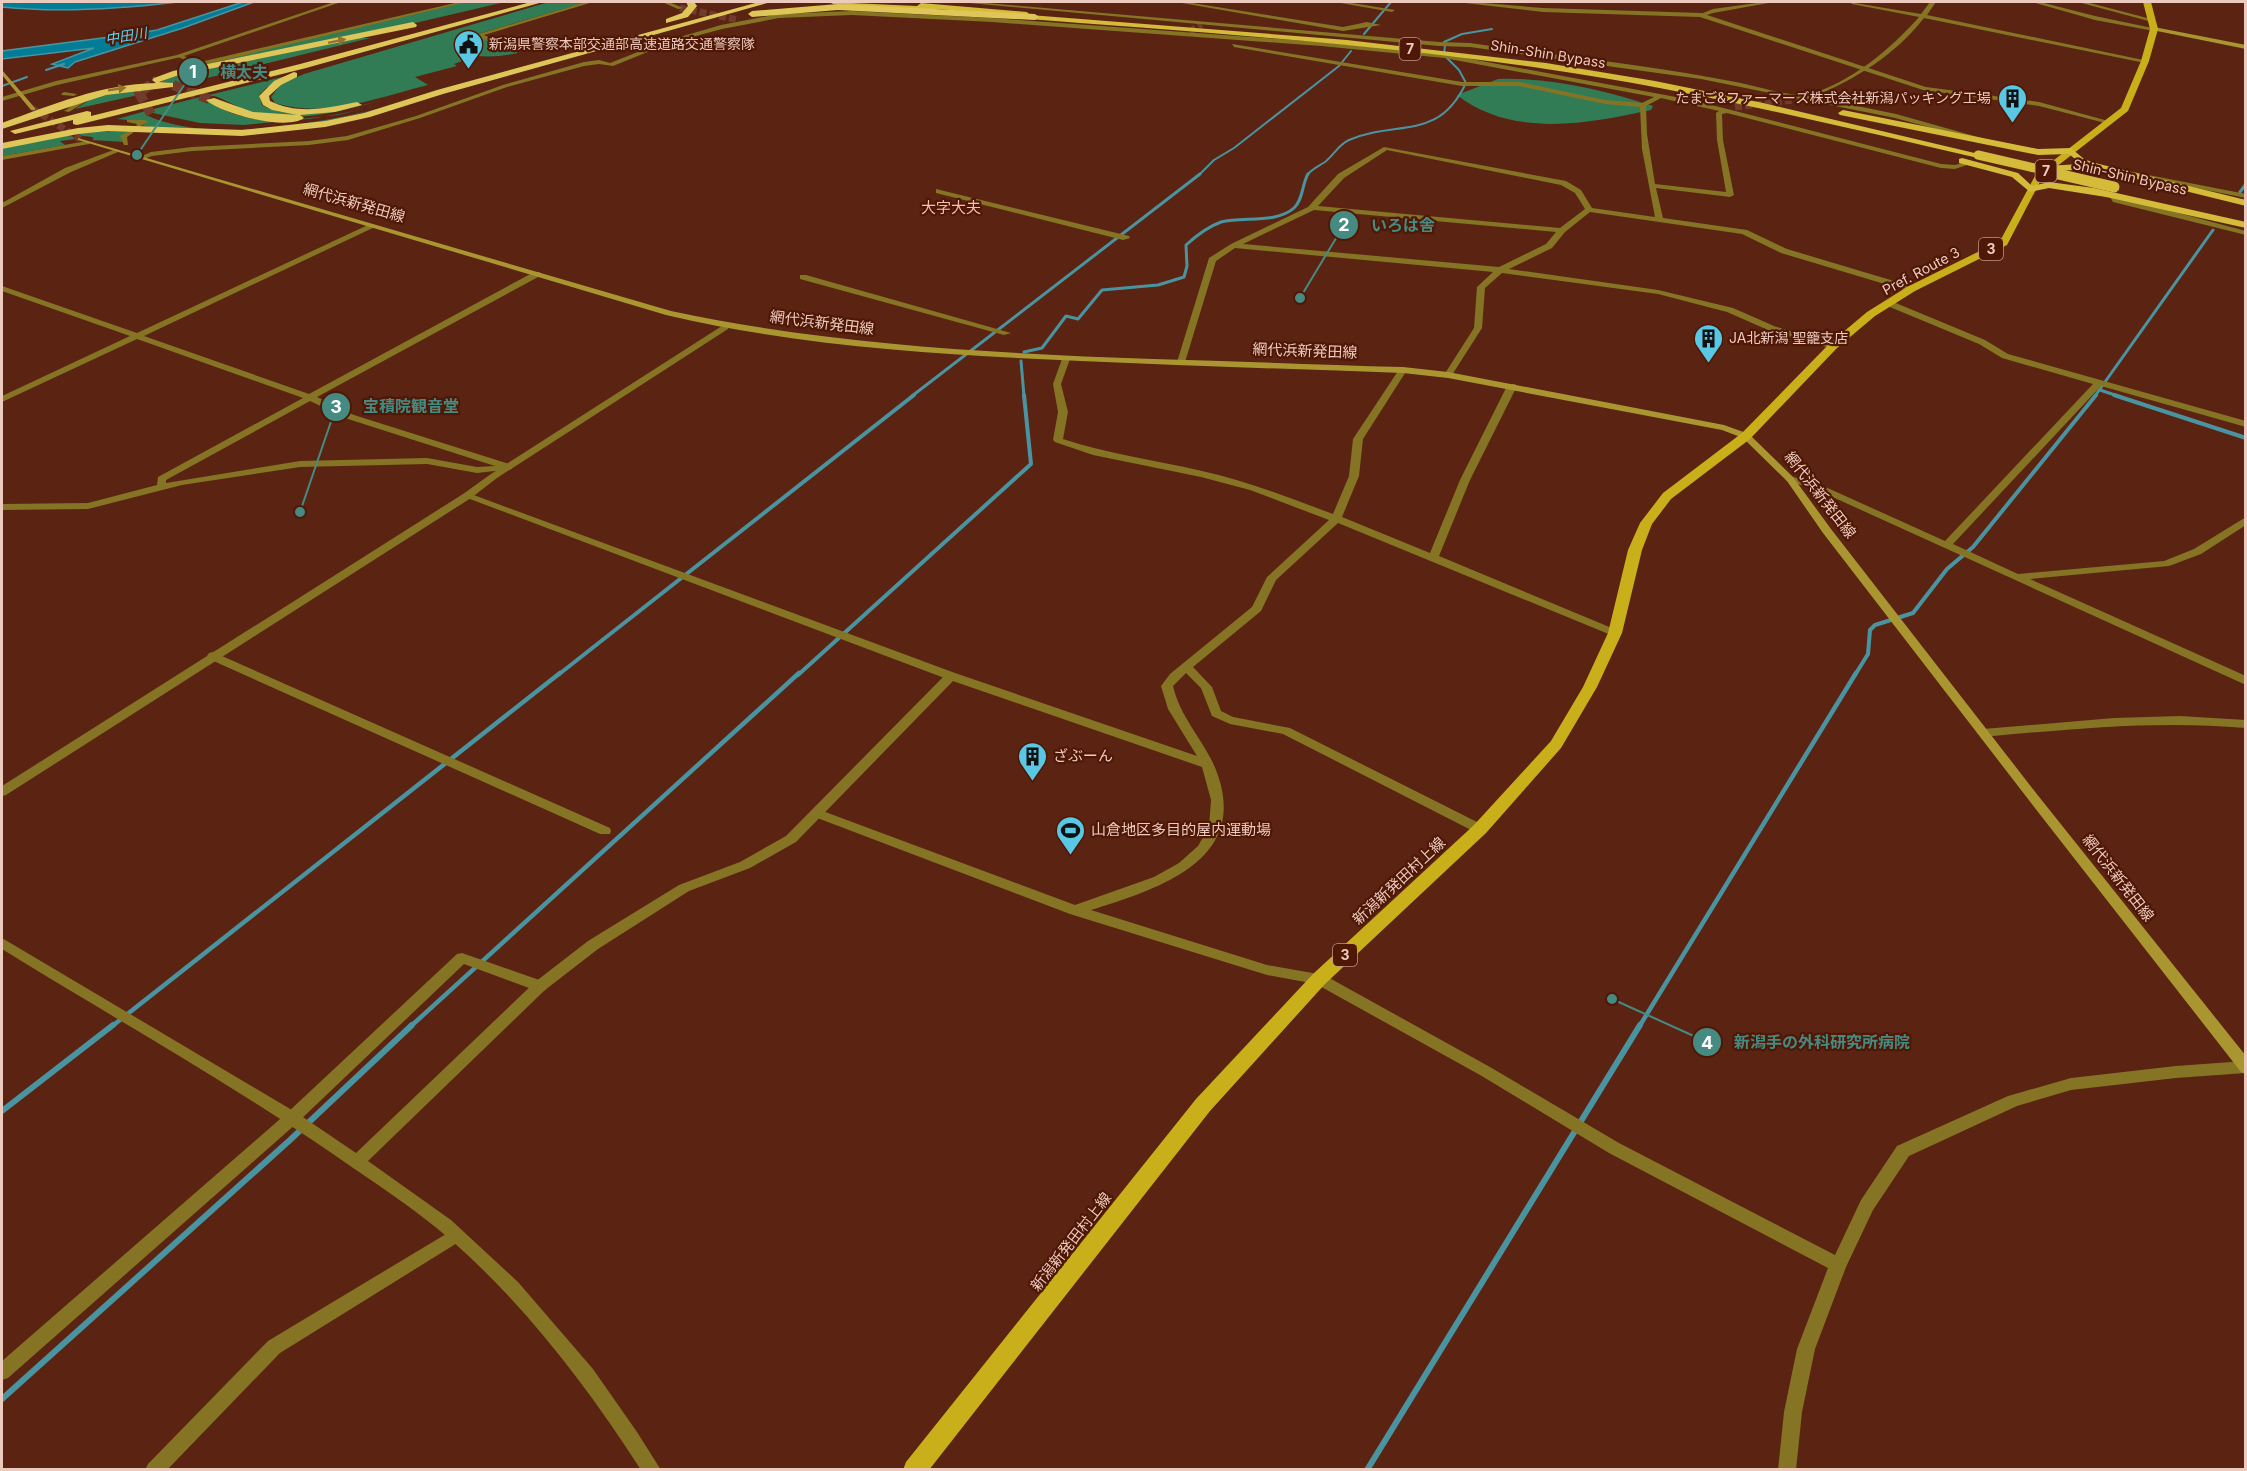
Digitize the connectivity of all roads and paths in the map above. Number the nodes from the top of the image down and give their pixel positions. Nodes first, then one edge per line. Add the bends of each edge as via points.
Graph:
1 (338, 2) edge
2 (464, 2) edge
3 (513, 2) edge
4 (522, 2) edge
5 (540, 2) edge
6 (591, 2) edge
7 (665, 2) edge
8 (690, 2) edge
9 (758, 2) edge
10 (766, 2) edge
11 (833, 2) edge
12 (872, 2) edge
13 (898, 2) edge
14 (1179, 2) edge
15 (1233, 2) edge
16 (1338, 2) edge
17 (1459, 2) edge
18 (1771, 2) edge
19 (1852, 2) edge
20 (1933, 2) edge
21 (2035, 2) edge
22 (2081, 2) edge
23 (2147, 2) edge
24 (1005, 4) edge
25 (962, 5) edge
26 (680, 8) dead end
27 (1223, 9) junction
28 (1392, 10) dead end
29 (1701, 15) junction
30 (1035, 17) junction
31 (1923, 17) junction
32 (1202, 24) junction
33 (2153, 24) junction
34 (1378, 25) dead end
35 (1188, 33) junction
36 (501, 45) dead end
37 (607, 45) junction
38 (2246, 47) edge
39 (179, 56) junction
40 (2145, 61) junction
41 (1549, 67) junction
42 (1865, 70) junction
43 (2, 72) edge
44 (157, 80) tunnel mouth
45 (173, 85) tunnel mouth
46 (16, 90) junction
47 (439, 90) junction
48 (64, 94) dead end
49 (74, 94) dead end
50 (1660, 96) junction
51 (85, 98) dead end
52 (1805, 98) junction
53 (2, 99) edge
54 (211, 100) tunnel mouth
55 (1643, 105) junction
56 (1735, 107) tunnel mouth
57 (33, 109) tunnel mouth
58 (67, 111) dead end
59 (1727, 112) junction
60 (174, 120) dead end
61 (129, 121) dead end
62 (2109, 122) junction
63 (139, 125) dead end
64 (2, 126) edge
65 (131, 132) dead end
66 (2, 135) edge
67 (2, 140) edge
68 (84, 141) joint
69 (126, 144) dead end
70 (2, 146) edge
71 (2009, 147) junction
72 (1981, 148) junction
73 (116, 151) junction
74 (2071, 151) junction
75 (2, 158) edge
76 (141, 158) junction
77 (1969, 163) junction
78 (1986, 167) junction
79 (2048, 168) junction
80 (2103, 168) junction
81 (2132, 175) junction
82 (1654, 186) junction
83 (2030, 189) junction
84 (2082, 189) junction
85 (2112, 190) junction
86 (939, 191) dead end
87 (2246, 196) edge
88 (2246, 203) edge
89 (2, 206) edge
90 (1312, 208) junction
91 (1588, 210) junction
92 (2246, 212) edge
93 (2246, 218) edge
94 (1659, 219) junction
95 (2246, 225) edge
96 (373, 226) junction
97 (1562, 230) junction
98 (2246, 233) edge
99 (1126, 238) dead end
100 (1234, 246) junction
101 (1500, 270) junction
102 (537, 274) junction
103 (803, 278) dead end
104 (2, 288) edge
105 (1911, 289) junction
106 (1888, 303) junction
107 (725, 327) junction
108 (1007, 333) dead end
109 (134, 337) junction
110 (1833, 346) junction
111 (1066, 359) junction
112 (1181, 362) junction
113 (1403, 370) junction
114 (1448, 375) junction
115 (2098, 384) junction
116 (1512, 386) junction
117 (311, 398) junction
118 (2, 399) edge
119 (2246, 424) edge
120 (1746, 436) junction
121 (509, 467) junction
122 (1790, 479) junction
123 (162, 487) junction
124 (467, 496) junction
125 (2, 507) edge
126 (1336, 519) junction
127 (2246, 520) edge
128 (1947, 546) junction
129 (1433, 559) junction
130 (2017, 577) junction
131 (1615, 633) junction
132 (213, 656) junction
133 (1187, 667) junction
134 (951, 676) junction
135 (2246, 681) edge
136 (2246, 724) edge
137 (1983, 733) junction
138 (1208, 764) junction
139 (2, 792) edge
140 (816, 813) junction
141 (1480, 829) junction
142 (605, 831) dead end
143 (1075, 910) junction
144 (2, 943) edge
145 (1319, 979) junction
146 (540, 986) junction
147 (2245, 1068) edge
148 (292, 1119) junction
149 (357, 1162) junction
150 (456, 1235) junction
151 (1838, 1265) junction
152 (2, 1372) edge
153 (154, 1470) edge
154 (652, 1470) edge
155 (914, 1470) edge
156 (1787, 1470) edge

1 - 39 street
2 - 39 street via 199,63
44 -> 3 highway via 218,63 330,43
4 - 66 highway
5 - 47 highway via 303,72 277,83 264,96 266,103 290,111 326,110
5 - 67 highway via 303,66
6 - 36 street via 478,35
7 - 26 street
8 - 37 highway via 693,6 685,15
9 - 37 highway
10 - 37 highway
11 - 30 highway, Shin-Shin Bypass / 7
12 - 25 highway, Shin-Shin Bypass / 7
13 - 25 highway
14 - 27 street
15 - 27 street
16 - 28 street
17 - 29 street via 1543,10
18 - 29 street via 1708,10
19 - 31 street
20 - 31 street
21 - 33 street via 2095,18
22 - 33 street
23 - 33 main road
24 - 25 street
24 - 32 street
25 - 72 highway, Shin-Shin Bypass / 7 via 1413,46 1544,62 1713,88
27 - 32 street
27 - 34 street via 1343,29
29 - 42 street
30 - 37 highway via 802,8 731,17
30 - 41 highway, Shin-Shin Bypass / 7 via 1411,49
31 - 40 street
31 - 42 street
32 - 52 street via 1470,45 1654,69
33 - 38 main road
33 - 40 main road, Pref. Route 3 / 3
35 - 50 street via 1444,56
35 - 55 street via 1430,80 1519,84 1579,98
35 - 76 street via 979,18 787,15 743,21 668,42 613,67 584,64 505,86 348,138 192,149
37 - 47 highway
39 - 46 street
40 - 62 main road, Pref. Route 3 / 3 via 2125,109
41 - 72 highway, Shin-Shin Bypass / 7
41 - 77 highway via 1772,111
42 - 52 street
42 - 62 street via 1925,89 2039,104
43 - 46 main road
64 -> 45 highway via 108,90
46 - 53 street
46 - 57 main road
47 - 54 highway via 356,110 288,119 231,111
47 - 60 highway via 361,112 286,124 216,126
47 - 70 highway via 366,115 285,130 207,133 108,128
48 - 49 street
50 - 55 street
50 - 59 street
51 - 58 street
52 - 72 street via 1896,116
55 - 82 street via 1648,173
56 - 59 street
59 - 77 street via 1941,166
59 - 82 street via 1719,113 1730,195
61 - 63 street via 145,122
62 - 74 main road, Pref. Route 3 / 3
65 - 69 street via 123,136
68 - 73 main road, 網代浜新発田線
68 - 75 street
71 - 72 highway
71 - 74 highway via 2045,153
71 - 79 highway
72 - 85 highway, Shin-Shin Bypass / 7, bridge
73 - 76 main road, 網代浜新発田線
73 - 89 street via 68,170
74 - 79 main road, Pref. Route 3 / 3
74 - 80 highway via 2081,161
76 - 96 main road, 網代浜新発田線
77 - 78 highway
78 - 79 highway
78 - 83 highway via 2015,175
79 - 80 highway
79 - 83 main road, Pref. Route 3 / 3
79 - 84 highway
79 - 85 highway via 2071,183
80 - 81 highway
81 - 87 street
81 - 88 highway
82 - 94 street
83 - 84 highway via 2049,185
83 - 105 main road, Pref. Route 3 / 3 via 2004,243
84 - 85 highway
85 - 92 highway, Shin-Shin Bypass / 7
85 - 93 highway, Shin-Shin Bypass / 7
85 - 95 highway
85 - 98 street via 2116,200
86 - 99 street
90 - 91 street via 1341,176 1386,148 1563,183 1578,192
90 - 97 street
90 - 100 street
91 - 94 street
91 - 97 street
94 - 105 street via 1744,232 1784,251
96 - 102 main road, 網代浜新発田線
96 - 109 street
97 - 101 street via 1549,246
100 - 101 street
100 - 112 street via 1212,260
101 - 110 street via 1658,292 1730,310 1771,328
101 - 114 street via 1480,286 1478,328
102 - 107 main road, 網代浜新発田線
102 - 117 street
103 - 108 street
104 - 109 street
105 - 106 main road, Pref. Route 3 / 3
106 - 110 main road, Pref. Route 3 / 3
106 - 115 street via 1982,342 2005,356
107 - 111 main road, 網代浜新発田線 via 884,347
107 - 121 street
109 - 117 street
109 - 118 street
110 - 120 main road, Pref. Route 3 / 3
111 - 112 main road, 網代浜新発田線
111 - 126 street via 1057,384 1064,412 1058,440 1093,452 1253,488
112 - 113 main road, 網代浜新発田線
113 - 114 main road, 網代浜新発田線
113 - 126 street via 1358,439 1353,476
114 - 116 main road, 網代浜新発田線
115 - 119 street
115 - 128 street
116 - 120 main road, 網代浜新発田線 via 1724,428
116 - 129 street via 1465,480
117 - 121 street via 351,417
117 - 123 street via 161,479
120 - 122 main road, 網代浜新発田線
120 - 131 main road, 新潟新発田村上線 / 3 via 1667,496 1646,523 1635,550
121 - 123 street via 477,471 406,460 300,464
121 - 124 street
122 - 128 street via 1818,487
122 - 137 main road, 網代浜新発田線
123 - 125 street via 88,506
124 - 132 street
124 - 134 street
126 - 129 street
126 - 133 street via 1271,579 1257,609
127 - 130 street via 2202,550 2172,562
128 - 130 street
129 - 131 street
130 - 135 street
131 - 141 main road, 新潟新発田村上線 / 3 via 1590,687 1556,744
132 - 139 street
132 - 142 street
133 - 138 street via 1167,686 1169,696 1176,717
133 - 141 street via 1206,687 1216,713 1230,720 1286,731
134 - 138 street
134 - 140 street
136 - 137 street via 2155,720
137 - 147 main road, 網代浜新発田線
138 - 143 street via 1219,803 1217,825 1207,846 1177,873
140 - 143 street
140 - 146 street via 777,849 661,900
141 - 145 main road, 新潟新発田村上線 / 3
143 - 145 street via 1267,970
144 - 148 street
145 - 151 street via 1614,1148
145 - 155 main road, 新潟新発田村上線 / 3 via 1203,1105
146 - 148 street via 462,958
146 - 149 street
147 - 151 street via 2071,1084 2013,1101 1903,1151 1867,1204
148 - 149 street
148 - 152 street
149 - 150 street
150 - 153 street via 274,1347
150 - 154 street via 542,1320 611,1406
151 - 156 street via 1806,1349 1793,1412

